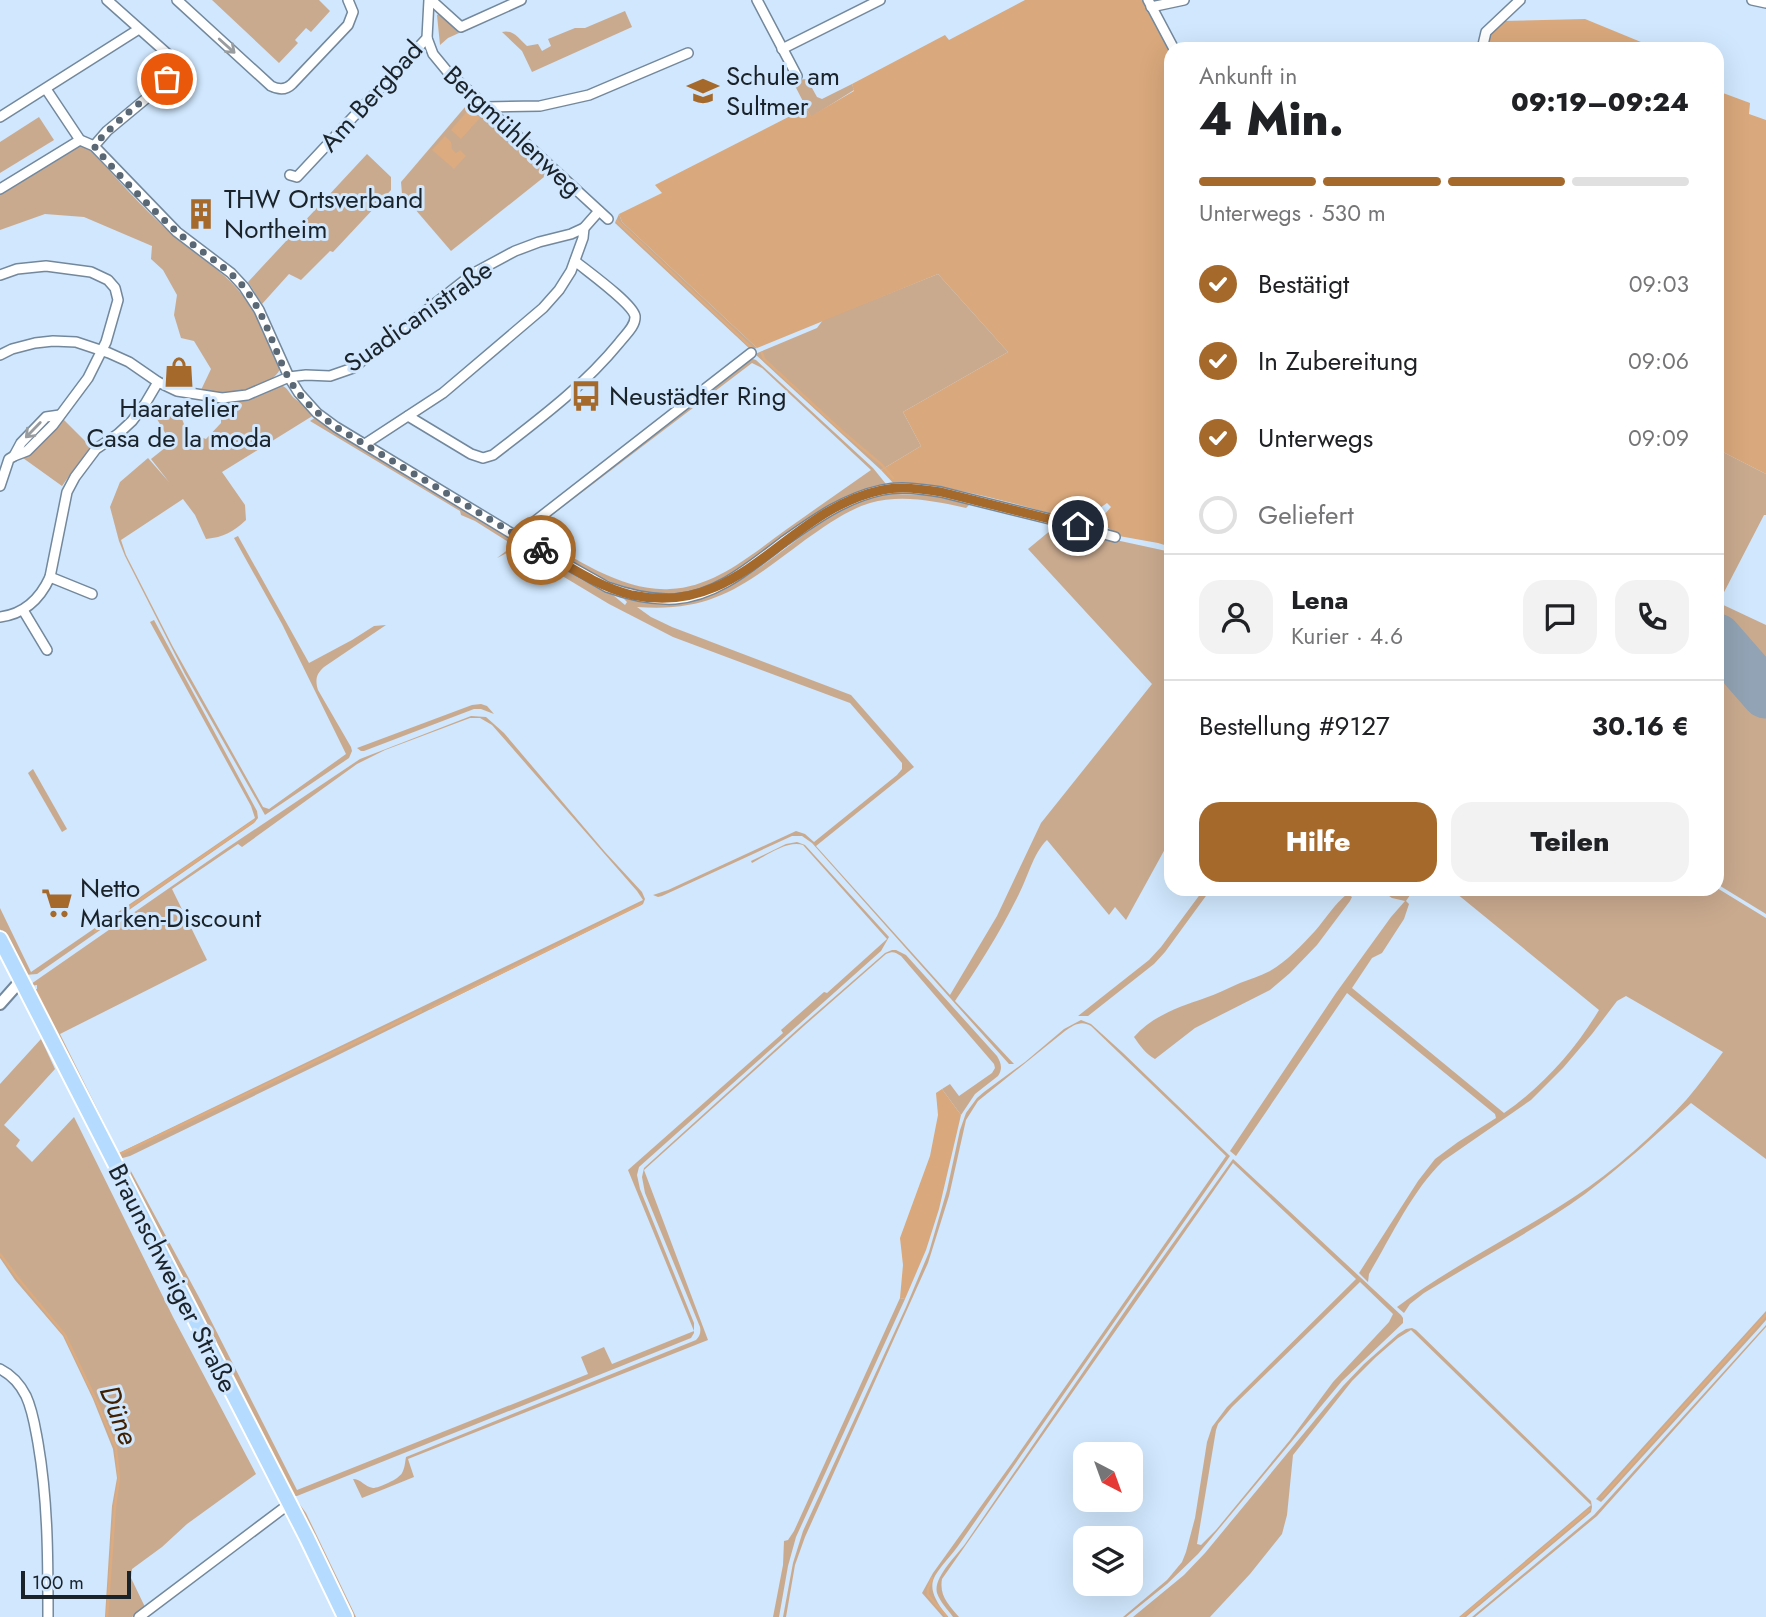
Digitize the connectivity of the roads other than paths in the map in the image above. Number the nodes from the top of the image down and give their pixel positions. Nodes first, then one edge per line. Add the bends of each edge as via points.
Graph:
1 (107, 0) edge
2 (177, 0) edge
3 (348, 0) edge
4 (430, 0) edge
5 (521, 0) edge
6 (757, 0) edge
7 (880, 0) edge
8 (1184, 0) edge
9 (1520, 0) edge
10 (1752, 0) edge
11 (1149, 3) edge
12 (1766, 3) edge
13 (139, 29) junction
14 (426, 38) junction
15 (1170, 42) edge
16 (1484, 42) edge
17 (782, 49) junction
18 (688, 53) dead end
19 (797, 76) dead end
20 (46, 89) junction
21 (487, 107) junction
22 (0, 117) edge
23 (80, 140) junction
24 (94, 146) junction
25 (290, 175) dead end
26 (0, 190) edge
27 (599, 211) junction
28 (608, 219) dead end
29 (584, 228) junction
30 (575, 261) junction
31 (0, 275) edge
32 (102, 351) junction
33 (751, 353) dead end
34 (0, 355) edge
35 (289, 377) junction
36 (158, 382) junction
37 (408, 416) junction
38 (365, 444) junction
39 (0, 486) edge
40 (516, 536) junction
41 (1115, 537) dead end
42 (50, 577) junction
43 (92, 594) dead end
44 (23, 610) junction
45 (0, 617) edge
46 (47, 650) dead end
47 (0, 939) edge
48 (22, 983) junction
49 (0, 1004) edge
50 (0, 1369) edge
51 (289, 1504) junction
52 (48, 1617) edge
53 (139, 1617) edge
54 (345, 1617) edge

1 - 13 street
2 -> 3 street via 271,86 283,89 348,25 353,12
4 - 5 street via 461,27
4 - 14 street, Am Bergbad
6 - 17 street
7 - 17 street
8 - 11 street
9 - 16 street via 1486,32
10 - 12 street
11 - 15 street
13 - 20 street
13 - 24 street via 180,65
14 - 21 street, Bergmühlenweg via 442,65
14 - 25 street, Am Bergbad via 297,177
17 - 19 street
18 - 21 street via 589,95 540,106
20 - 22 street
20 - 23 street
21 - 27 street, Bergmühlenweg
23 - 24 street
23 - 26 street
24 - 35 street via 177,232 244,287
27 - 28 street, Bergmühlenweg
27 - 29 street
29 - 30 street
29 - 35 street, Suadicanistraße via 527,246 474,272 353,368 330,376
30 - 37 street via 543,308 443,393
30 - 37 street via 635,314 634,324 578,387 493,455 483,458
31 - 32 street via 46,266 108,279 118,300
32 - 34 street via 76,342 53,341
32 - 36 street
32 - 39 street via 82,389 54,425 27,451 9,459
33 - 40 street
35 - 36 street via 247,395 222,398 177,391
35 - 38 street via 317,413
36 - 42 street via 132,421 96,449 75,477 67,492
37 - 38 street
38 - 40 street
40 - 41 street via 607,587 659,599 717,587 828,511 883,490 941,492 1087,526
42 - 43 street
42 - 44 street via 39,597
44 - 45 street
44 - 46 street
47 - 48 main road, Braunschweiger Straße
48 - 49 street
48 - 51 main road, Braunschweiger Straße
50 - 52 street via 22,1388 35,1425 45,1493
51 - 53 street
51 - 54 main road, Braunschweiger Straße

